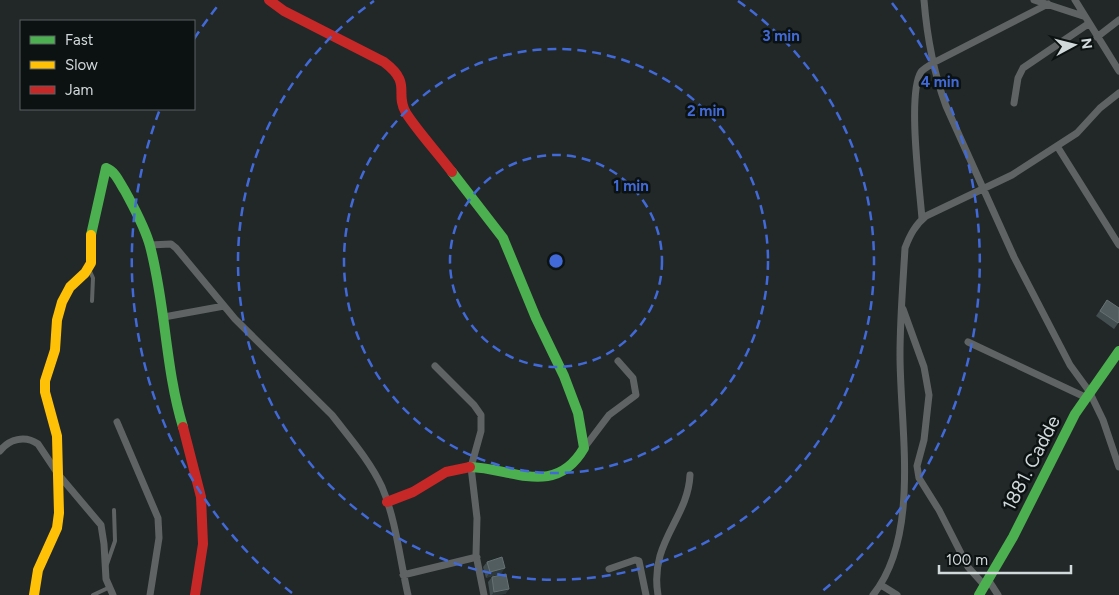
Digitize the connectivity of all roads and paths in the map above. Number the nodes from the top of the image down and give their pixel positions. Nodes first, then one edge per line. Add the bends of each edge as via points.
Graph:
1 (270, 0) edge
2 (924, 0) edge
3 (1034, 0) edge
4 (1075, 0) edge
5 (1048, 4) junction
6 (1083, 16) junction
7 (1119, 20) edge
8 (1088, 24) junction
9 (1097, 37) junction
10 (933, 63) junction
11 (1119, 71) edge
12 (1119, 93) edge
13 (1014, 103) dead end
14 (1057, 146) junction
15 (984, 189) junction
16 (922, 219) junction
17 (150, 245) junction
18 (1119, 245) edge
19 (89, 268) junction
20 (92, 301) dead end
21 (224, 306) junction
22 (903, 308) junction
23 (164, 317) junction
24 (968, 342) dead end
25 (1119, 351) edge
26 (618, 360) dead end
27 (435, 366) dead end
28 (1087, 394) junction
29 (118, 422) dead end
30 (584, 448) junction
31 (0, 451) edge
32 (1119, 466) edge
33 (471, 467) junction
34 (918, 473) junction
35 (58, 474) junction
36 (903, 474) junction
37 (690, 475) dead end
38 (387, 502) junction
39 (114, 510) dead end
40 (477, 557) junction
41 (105, 566) junction
42 (609, 569) dead end
43 (404, 575) junction
44 (881, 585) junction
45 (984, 587) edge
46 (108, 588) junction
47 (34, 595) edge
48 (94, 595) edge
49 (113, 595) edge
50 (150, 595) edge
51 (195, 595) edge
52 (408, 595) edge
53 (484, 595) edge
54 (646, 595) edge
55 (658, 595) edge
56 (873, 595) edge
57 (898, 595) edge
58 (998, 595) edge

1 - 30 street via 397,72 404,111 503,238 564,376 578,413
2 - 10 street
3 - 5 street
4 - 6 street
5 - 6 street
5 - 10 street
6 - 8 street
7 - 9 street
8 - 9 street
8 - 13 street via 1023,68
9 - 11 street
10 - 15 street via 946,106
10 - 16 street via 921,71 918,78 915,106
12 - 14 street via 1100,108 1077,134
14 - 15 street
14 - 18 street
15 - 16 street
15 - 28 street via 1014,256
16 - 22 street via 912,230 905,248
17 - 19 street via 135,208 113,171 106,168 91,237
17 - 21 street via 171,244 176,248
17 - 23 street
19 - 20 lane via 93,278
19 - 35 street via 70,287 62,302 57,320 56,350 45,381 57,436
21 - 23 street
21 - 38 street via 332,415 370,467
22 - 34 street via 924,366 929,395
22 - 36 street via 900,353
23 - 51 street via 175,401 201,497 204,544
24 - 28 street
25 - 28 street, 1881. Cadde
26 - 30 street via 633,378 636,394 609,416
27 - 33 street via 474,405 480,416 481,431
28 - 32 street via 1102,420
28 - 45 street, 1881. Cadde
29 - 50 street via 158,518 159,538
30 - 33 street via 574,463 543,476 525,477
31 - 35 street via 14,440 34,441
33 - 38 street via 446,472
33 - 40 street via 477,518
34 - 36 street
34 - 45 street via 968,567
35 - 41 street via 101,525
35 - 47 street via 59,520 38,570
36 - 44 street via 901,536
37 - 55 street via 688,493 659,556
38 - 43 street
39 - 41 lane via 114,541
40 - 43 street
40 - 53 street
41 - 46 street
42 - 54 street via 638,561
43 - 52 street
44 - 56 street
44 - 57 street
45 - 58 street
46 - 48 lane
46 - 49 street

